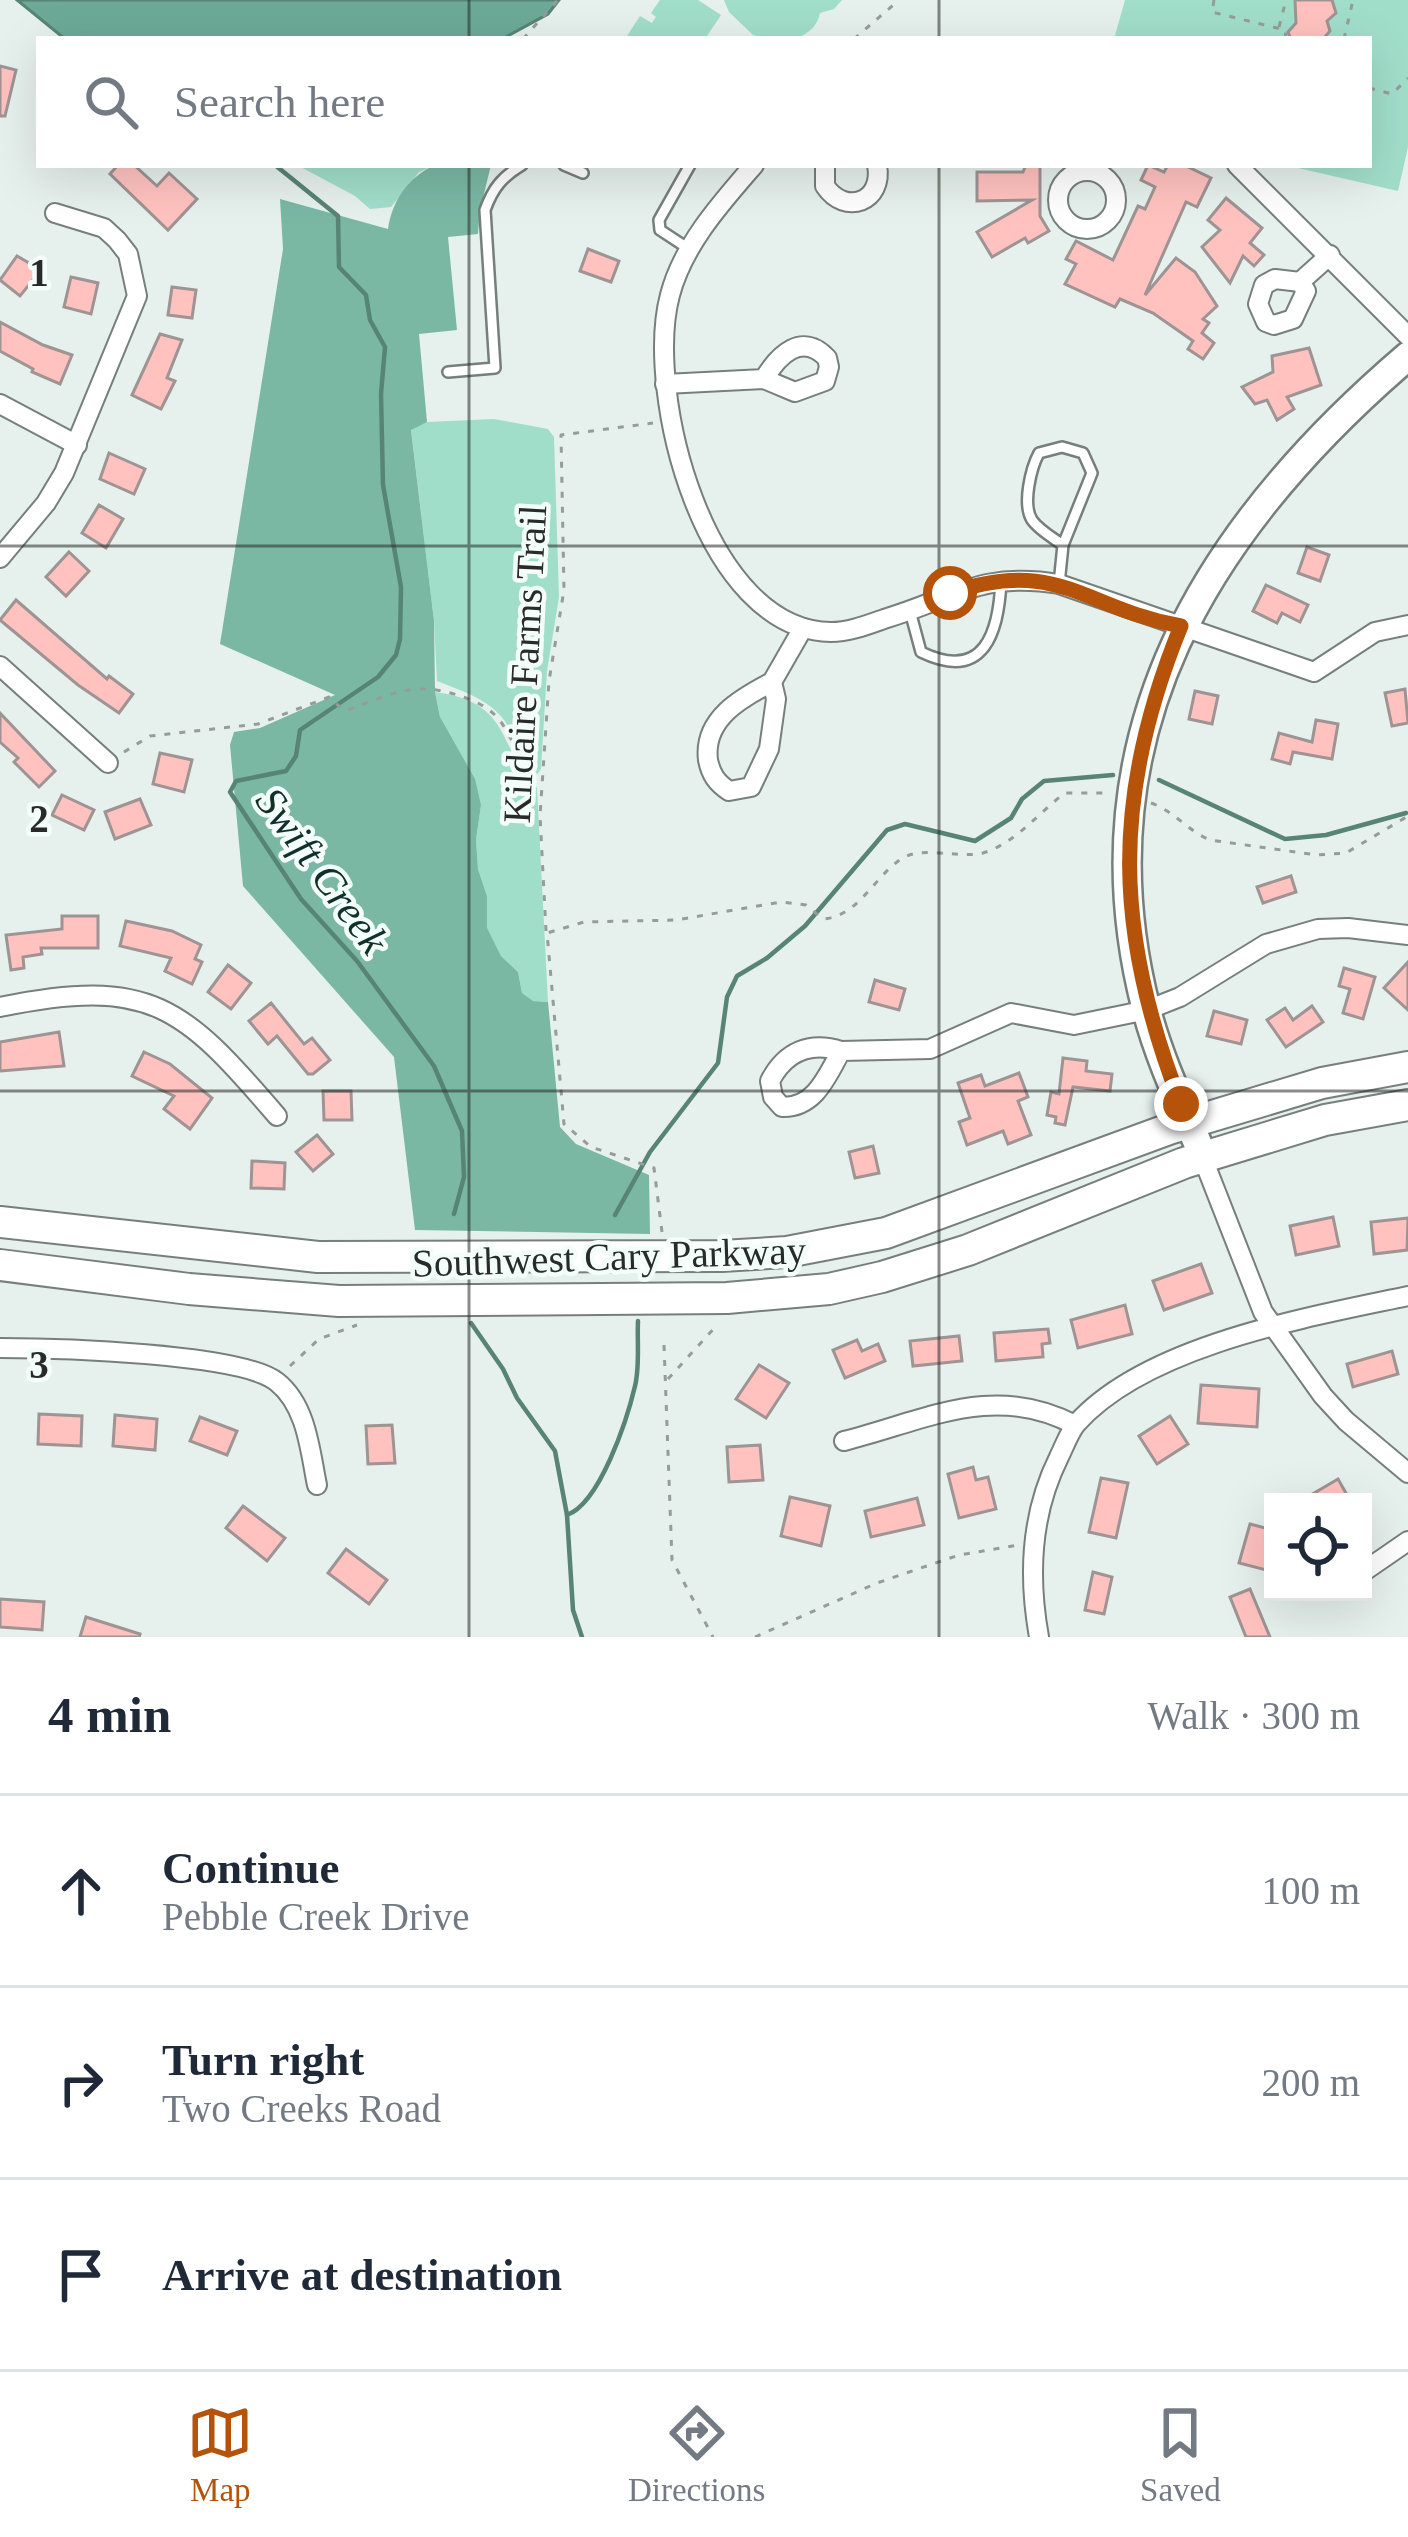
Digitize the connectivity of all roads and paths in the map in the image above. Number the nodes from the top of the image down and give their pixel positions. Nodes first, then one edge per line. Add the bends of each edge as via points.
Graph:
1 (558, 0) edge
2 (899, 0) edge
3 (1214, 0) edge
4 (1286, 0) edge
5 (1353, 0) edge
6 (1279, 28) junction
7 (526, 36) edge
8 (857, 36) edge
9 (1286, 36) edge
10 (1345, 36) edge
11 (1408, 78) edge
12 (1372, 89) edge
13 (517, 168) edge
14 (572, 168) edge
15 (688, 168) edge
16 (751, 168) edge
17 (825, 168) edge
18 (877, 168) edge
19 (1240, 168) edge
20 (583, 172) dead end
21 (55, 213) dead end
22 (690, 250) junction
23 (1330, 254) junction
24 (1300, 282) dead end
25 (1408, 336) edge
26 (1408, 356) edge
27 (448, 372) dead end
28 (764, 379) dead end
29 (665, 384) junction
30 (0, 404) edge
31 (669, 421) junction
32 (77, 445) junction
33 (1063, 545) junction
34 (0, 558) edge
35 (1001, 580) junction
36 (1059, 584) junction
37 (910, 611) junction
38 (1181, 626) junction
39 (1408, 626) edge
40 (802, 628) junction
41 (0, 666) edge
42 (772, 682) junction
43 (107, 763) joint
44 (542, 783) junction
45 (1117, 794) dead end
46 (1150, 802) dead end
47 (1408, 816) edge
48 (547, 933) junction
49 (1408, 935) edge
50 (0, 1006) edge
51 (1147, 1010) junction
52 (841, 1051) dead end
53 (1408, 1066) edge
54 (1408, 1105) edge
55 (278, 1116) dead end
56 (1197, 1142) junction
57 (0, 1222) edge
58 (663, 1235) dead end
59 (0, 1265) edge
60 (1408, 1296) edge
61 (728, 1313) dead end
62 (369, 1320) dead end
63 (1273, 1326) junction
64 (664, 1346) dead end
65 (0, 1348) edge
66 (667, 1380) junction
67 (278, 1382) junction
68 (1075, 1425) junction
69 (844, 1441) dead end
70 (1408, 1473) edge
71 (317, 1485) dead end
72 (1408, 1541) edge
73 (1034, 1544) junction
74 (1372, 1566) edge
75 (713, 1637) edge
76 (755, 1637) edge
77 (1040, 1637) edge

1 - 7 path
2 - 8 path
3 - 6 path via 1212,12
4 - 6 path
5 - 10 path
6 - 9 path
11 - 12 path via 1392,94
13 - 27 lane via 491,192 485,210 495,368
14 - 20 lane
15 - 22 lane via 658,220
16 - 22 street
17 - 18 street via 825,186 847,204 872,194
19 - 23 street
21 - 32 street via 104,228 136,276 130,321
22 - 29 street via 666,313
23 - 24 street
23 - 25 street
26 - 38 street via 1260,503
28 - 29 street
29 - 31 street
30 - 32 street
31 - 40 street via 703,524 731,571
31 - 44 path, Kildaire Farms Trail via 561,435 563,590
32 - 34 street via 46,503
33 - 33 lane via 1092,473 1084,453 1062,447 1039,453 1032,465 1028,509
33 - 36 lane
35 - 36 street
35 - 37 street
35 - 37 lane via 994,635 970,658 948,662 921,652
36 - 38 street
37 - 40 street via 832,632
38 - 39 street via 1315,672 1375,632
38 - 51 street via 1147,724 1130,830 1132,927
40 - 42 street
41 - 43 street
42 - 42 street via 775,721 765,764 752,787 729,791 712,772 711,733 726,711
43 - 44 path via 150,736 258,724 329,697 344,711 435,687 495,715 526,773
44 - 48 path, Kildaire Farms Trail
45 - 48 path via 1065,793 1006,844 982,853 902,858 839,918 781,902 676,920 584,922
46 - 47 path via 1210,840 1317,855 1346,853
48 - 58 path, Kildaire Farms Trail via 564,1124 591,1147 654,1168
49 - 51 street via 1348,928 1296,934
50 - 55 street via 89,993 148,1004 206,1037
51 - 52 street via 1074,1025 1011,1013 930,1048
51 - 56 street
53 - 56 main road, Southwest Cary Parkway via 1322,1083
54 - 56 main road, Southwest Cary Parkway
56 - 57 main road, Southwest Cary Parkway via 886,1233 787,1252 318,1257
56 - 59 main road, Southwest Cary Parkway via 968,1250 809,1291 339,1301
56 - 63 street
60 - 63 street
61 - 66 path
62 - 67 path via 306,1348
63 - 68 street via 1154,1368
63 - 70 street via 1346,1421
64 - 66 path
65 - 67 street via 220,1361
66 - 75 path via 672,1560
67 - 71 street via 298,1409
68 - 69 street via 1003,1403
68 - 73 street via 1044,1490
72 - 74 street
73 - 76 path via 958,1555
73 - 77 street

